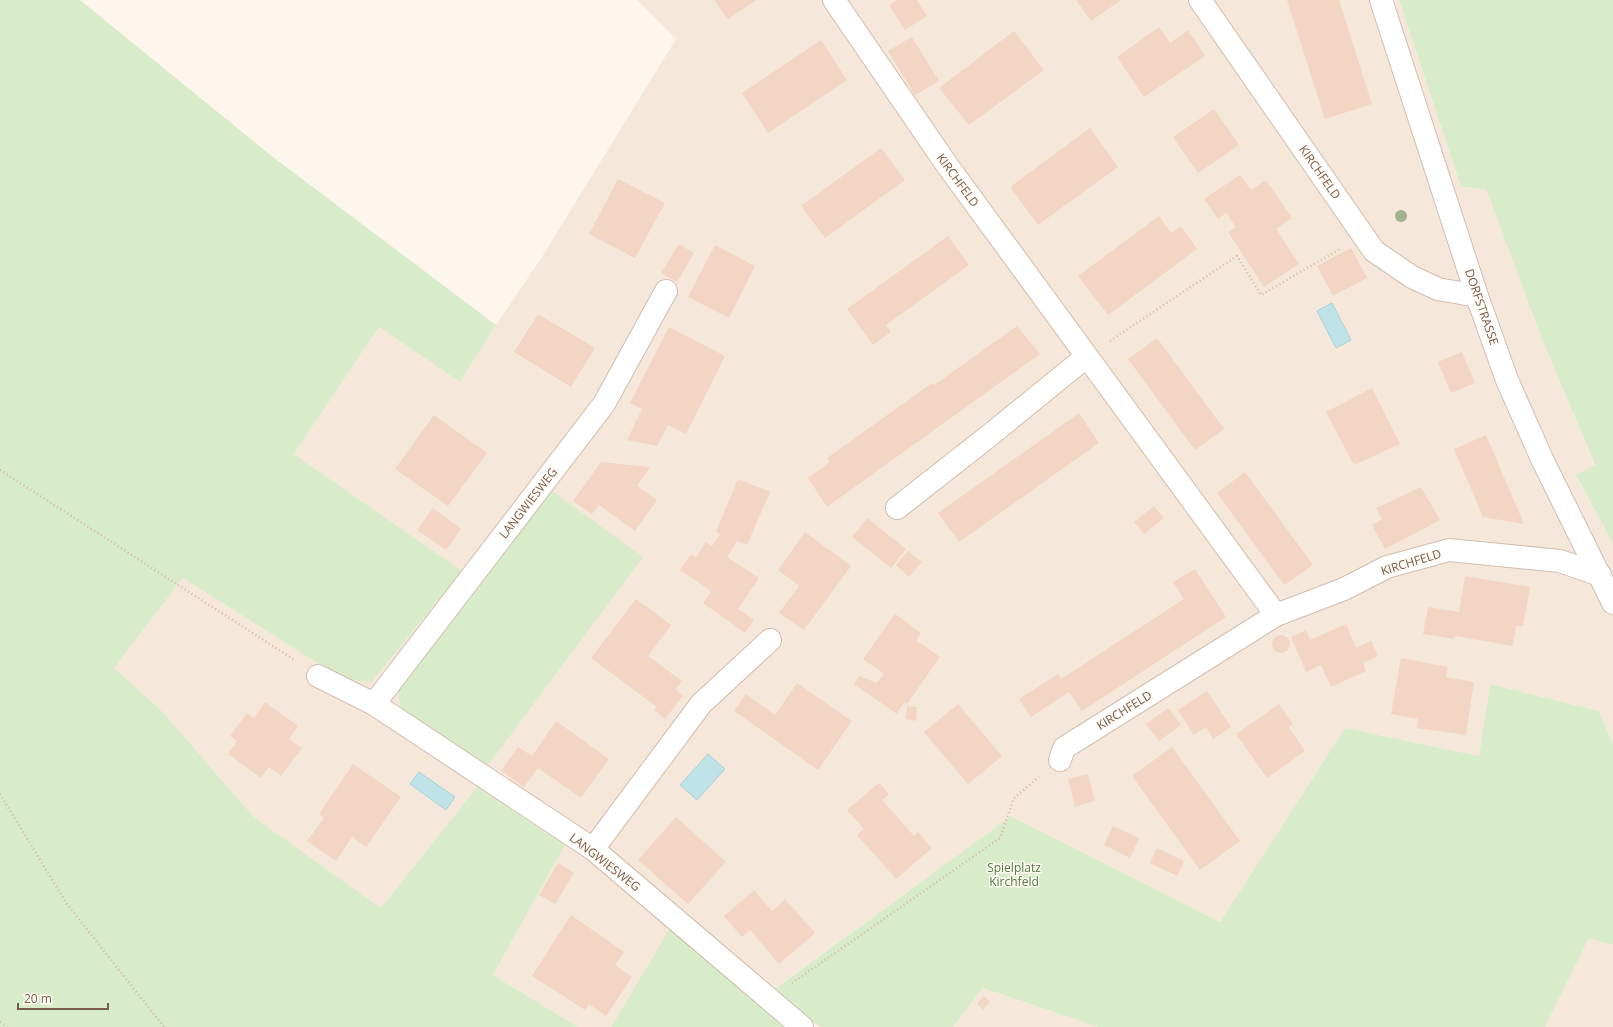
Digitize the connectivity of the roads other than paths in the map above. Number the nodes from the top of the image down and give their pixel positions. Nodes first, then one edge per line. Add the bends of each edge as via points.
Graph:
1 (834, 0) edge
2 (1200, 0) edge
3 (1381, 0) edge
4 (666, 291) dead end
5 (1477, 296) junction
6 (1086, 357) junction
7 (897, 508) dead end
8 (1600, 575) junction
9 (1613, 603) edge
10 (1276, 616) junction
11 (770, 640) dead end
12 (318, 676) road end
13 (374, 704) junction
14 (1060, 760) road end
15 (592, 849) junction
16 (802, 1027) edge

1 - 6 street, KIRCHFELD via 947,165
2 - 5 street, KIRCHFELD via 1374,251 1412,277 1438,289
3 - 5 street, DORFSTRASSE
4 - 13 street, LANGWIESWEG via 604,404
5 - 8 street, DORFSTRASSE via 1507,380 1542,459
6 - 7 street
6 - 10 street, KIRCHFELD
8 - 9 street, DORFSTRASSE
8 - 10 street, KIRCHFELD via 1560,561 1449,550 1387,567 1344,589
10 - 14 street, KIRCHFELD via 1064,748
11 - 15 street via 701,704
12 - 13 street, LANGWIESWEG
13 - 15 street, LANGWIESWEG
15 - 16 street, LANGWIESWEG

